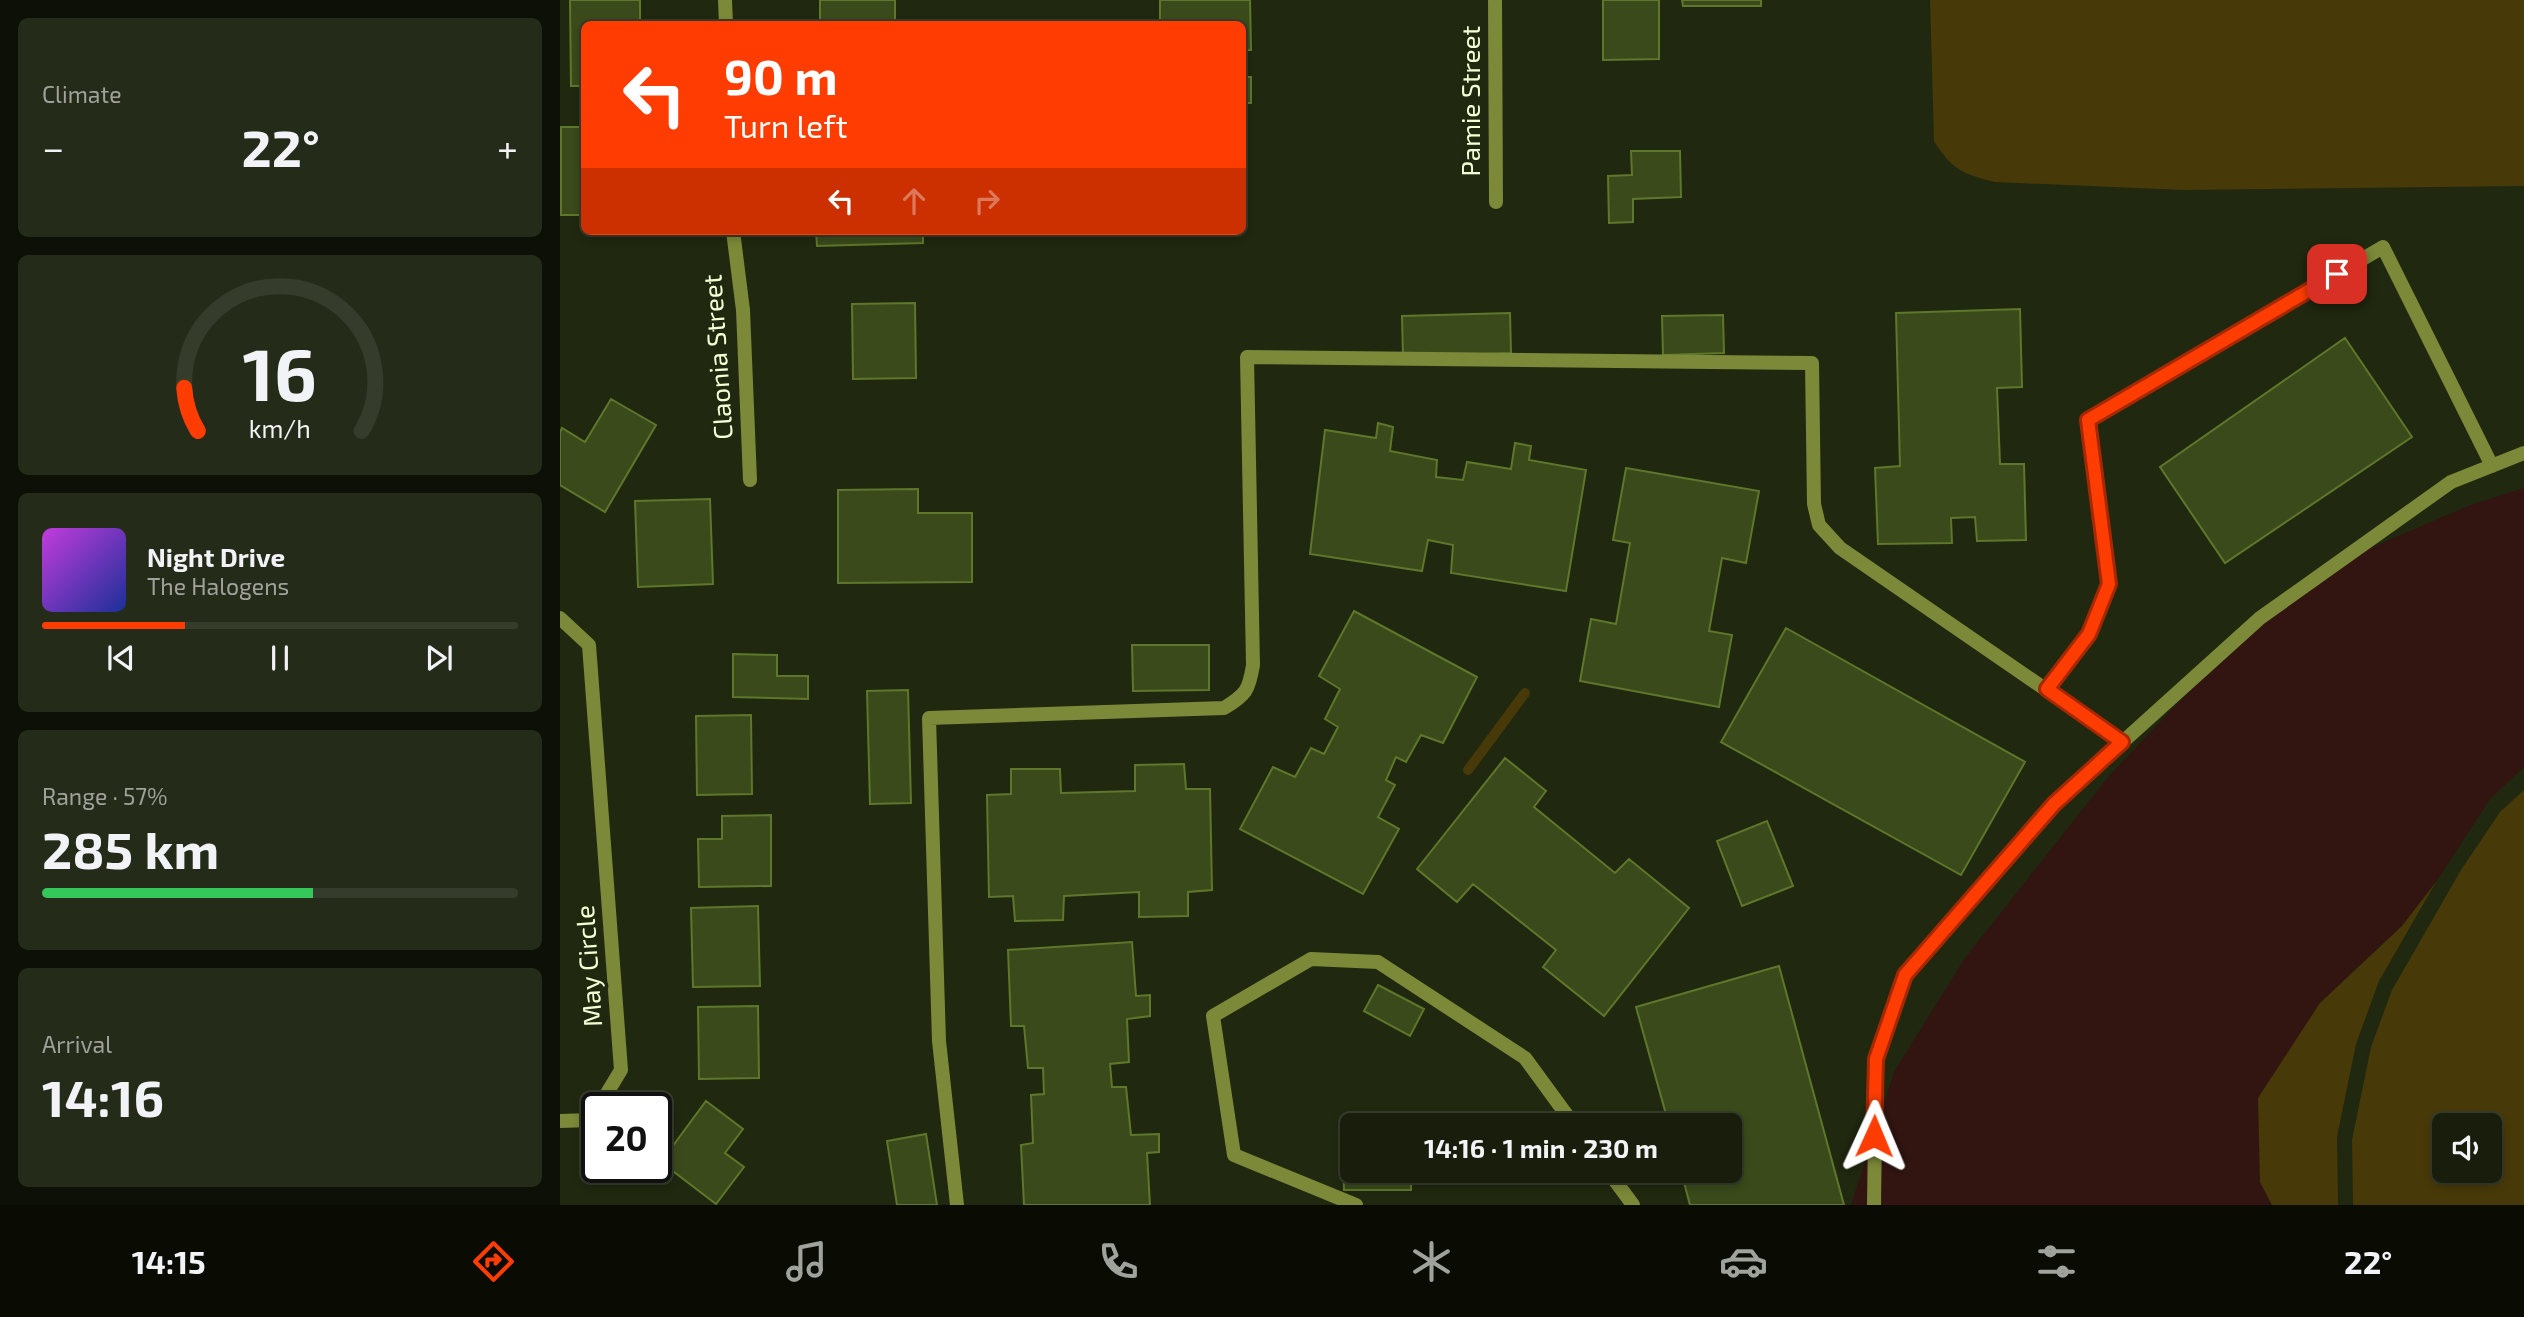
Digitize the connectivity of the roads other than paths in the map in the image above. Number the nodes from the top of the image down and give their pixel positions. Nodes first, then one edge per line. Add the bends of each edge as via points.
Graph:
1 (725, 0) edge
2 (1495, 0) edge
3 (726, 21) edge
4 (1496, 202) dead end
5 (734, 235) edge
6 (2522, 455) edge
7 (2492, 466) junction
8 (750, 480) dead end
9 (560, 618) edge
10 (2047, 689) junction
11 (2122, 742) junction
12 (608, 1092) edge
13 (1565, 1113) edge
14 (560, 1121) edge
15 (581, 1121) edge
16 (1617, 1183) edge
17 (957, 1205) edge
18 (1356, 1205) edge
19 (1633, 1205) edge
20 (1874, 1205) edge

1 - 3 street
2 - 4 street, Pamie Street
5 - 8 street, Claonia Street via 743,310
6 - 7 street
7 - 10 street via 2383,247 2088,420 2109,584 2089,634
7 - 11 street via 2451,482 2260,618
9 - 12 street, May Circle via 589,645 621,1070
10 - 11 street
10 - 17 street via 1840,548 1819,525 1814,504 1812,363 1247,358 1253,665 1242,698 1224,708 929,718 939,1041
11 - 20 street via 2054,804 1905,975 1876,1059
13 - 18 street via 1525,1058 1378,962 1311,959 1213,1016 1234,1155
14 - 15 street, May Circle
16 - 19 street

